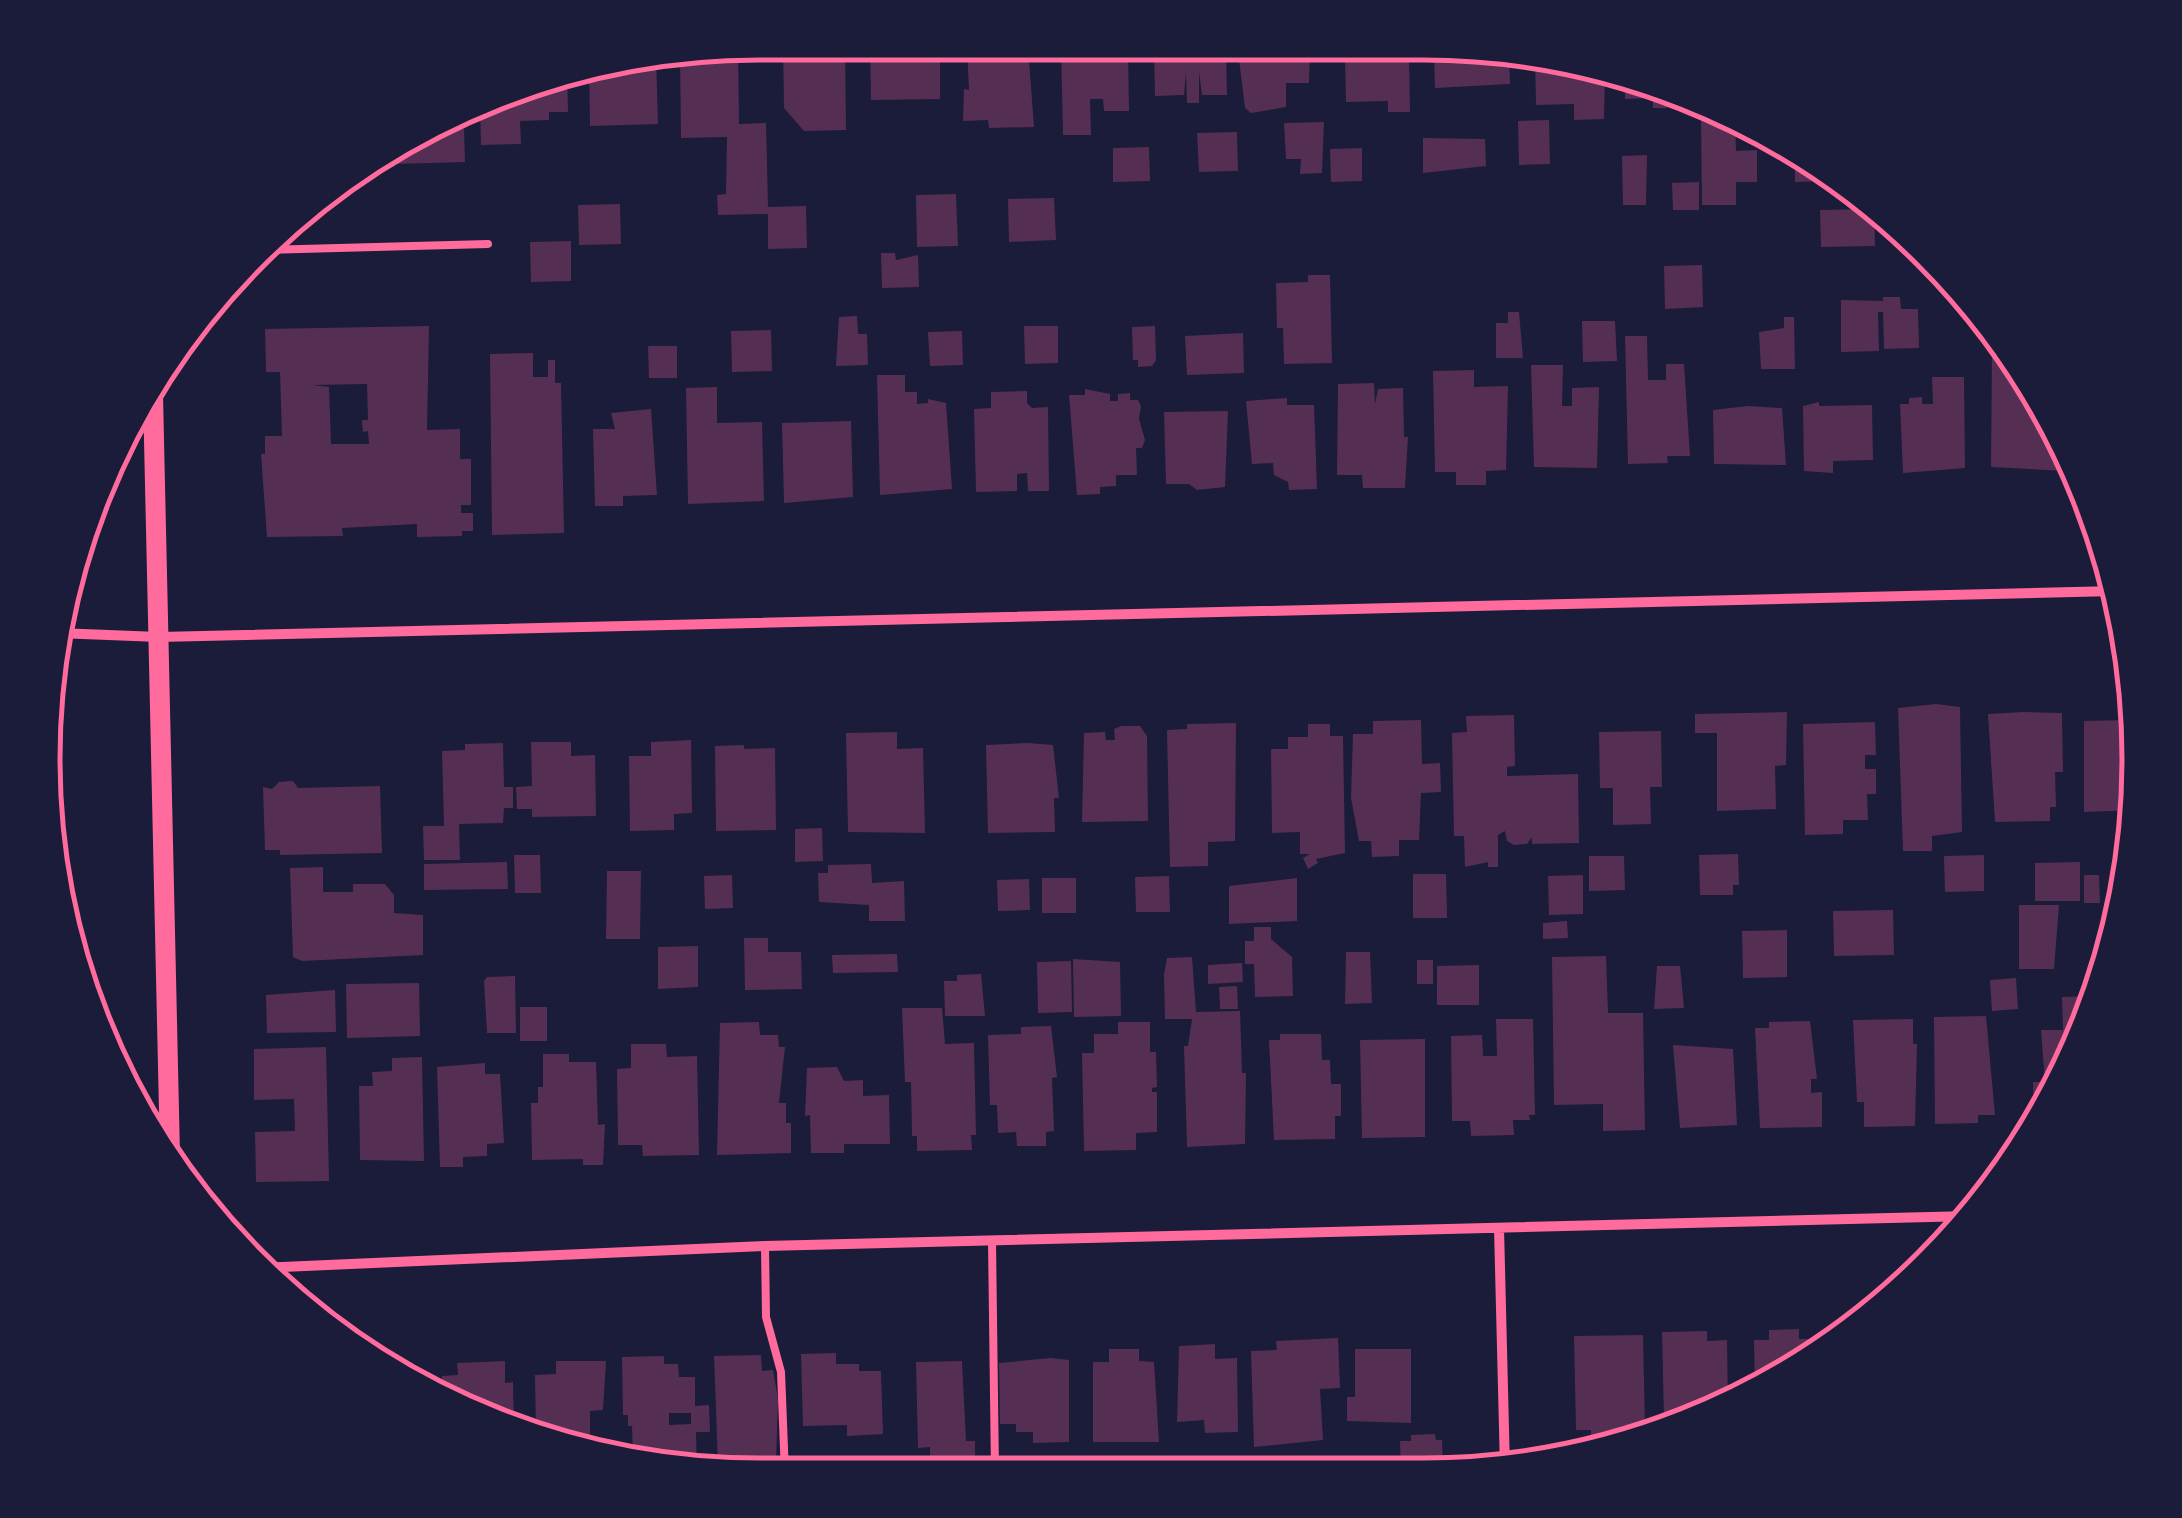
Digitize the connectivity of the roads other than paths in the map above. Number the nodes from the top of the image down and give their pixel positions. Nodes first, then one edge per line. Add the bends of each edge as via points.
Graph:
1 (488, 244) dead end
2 (281, 249) edge
3 (153, 410) edge
4 (2101, 591) edge
5 (71, 634) edge
6 (160, 637) junction
7 (170, 1133) edge
8 (1952, 1217) edge
9 (1498, 1228) junction
10 (992, 1241) junction
11 (764, 1246) junction
12 (280, 1267) edge
13 (1505, 1453) edge
14 (784, 1458) edge
15 (995, 1458) edge

1 - 2 lane
3 - 6 main road
4 - 6 street
5 - 6 street
6 - 7 main road
8 - 9 street
9 - 10 street
9 - 13 street
10 - 11 street
10 - 15 lane
11 - 12 street
11 - 14 lane via 766,1317 781,1372

